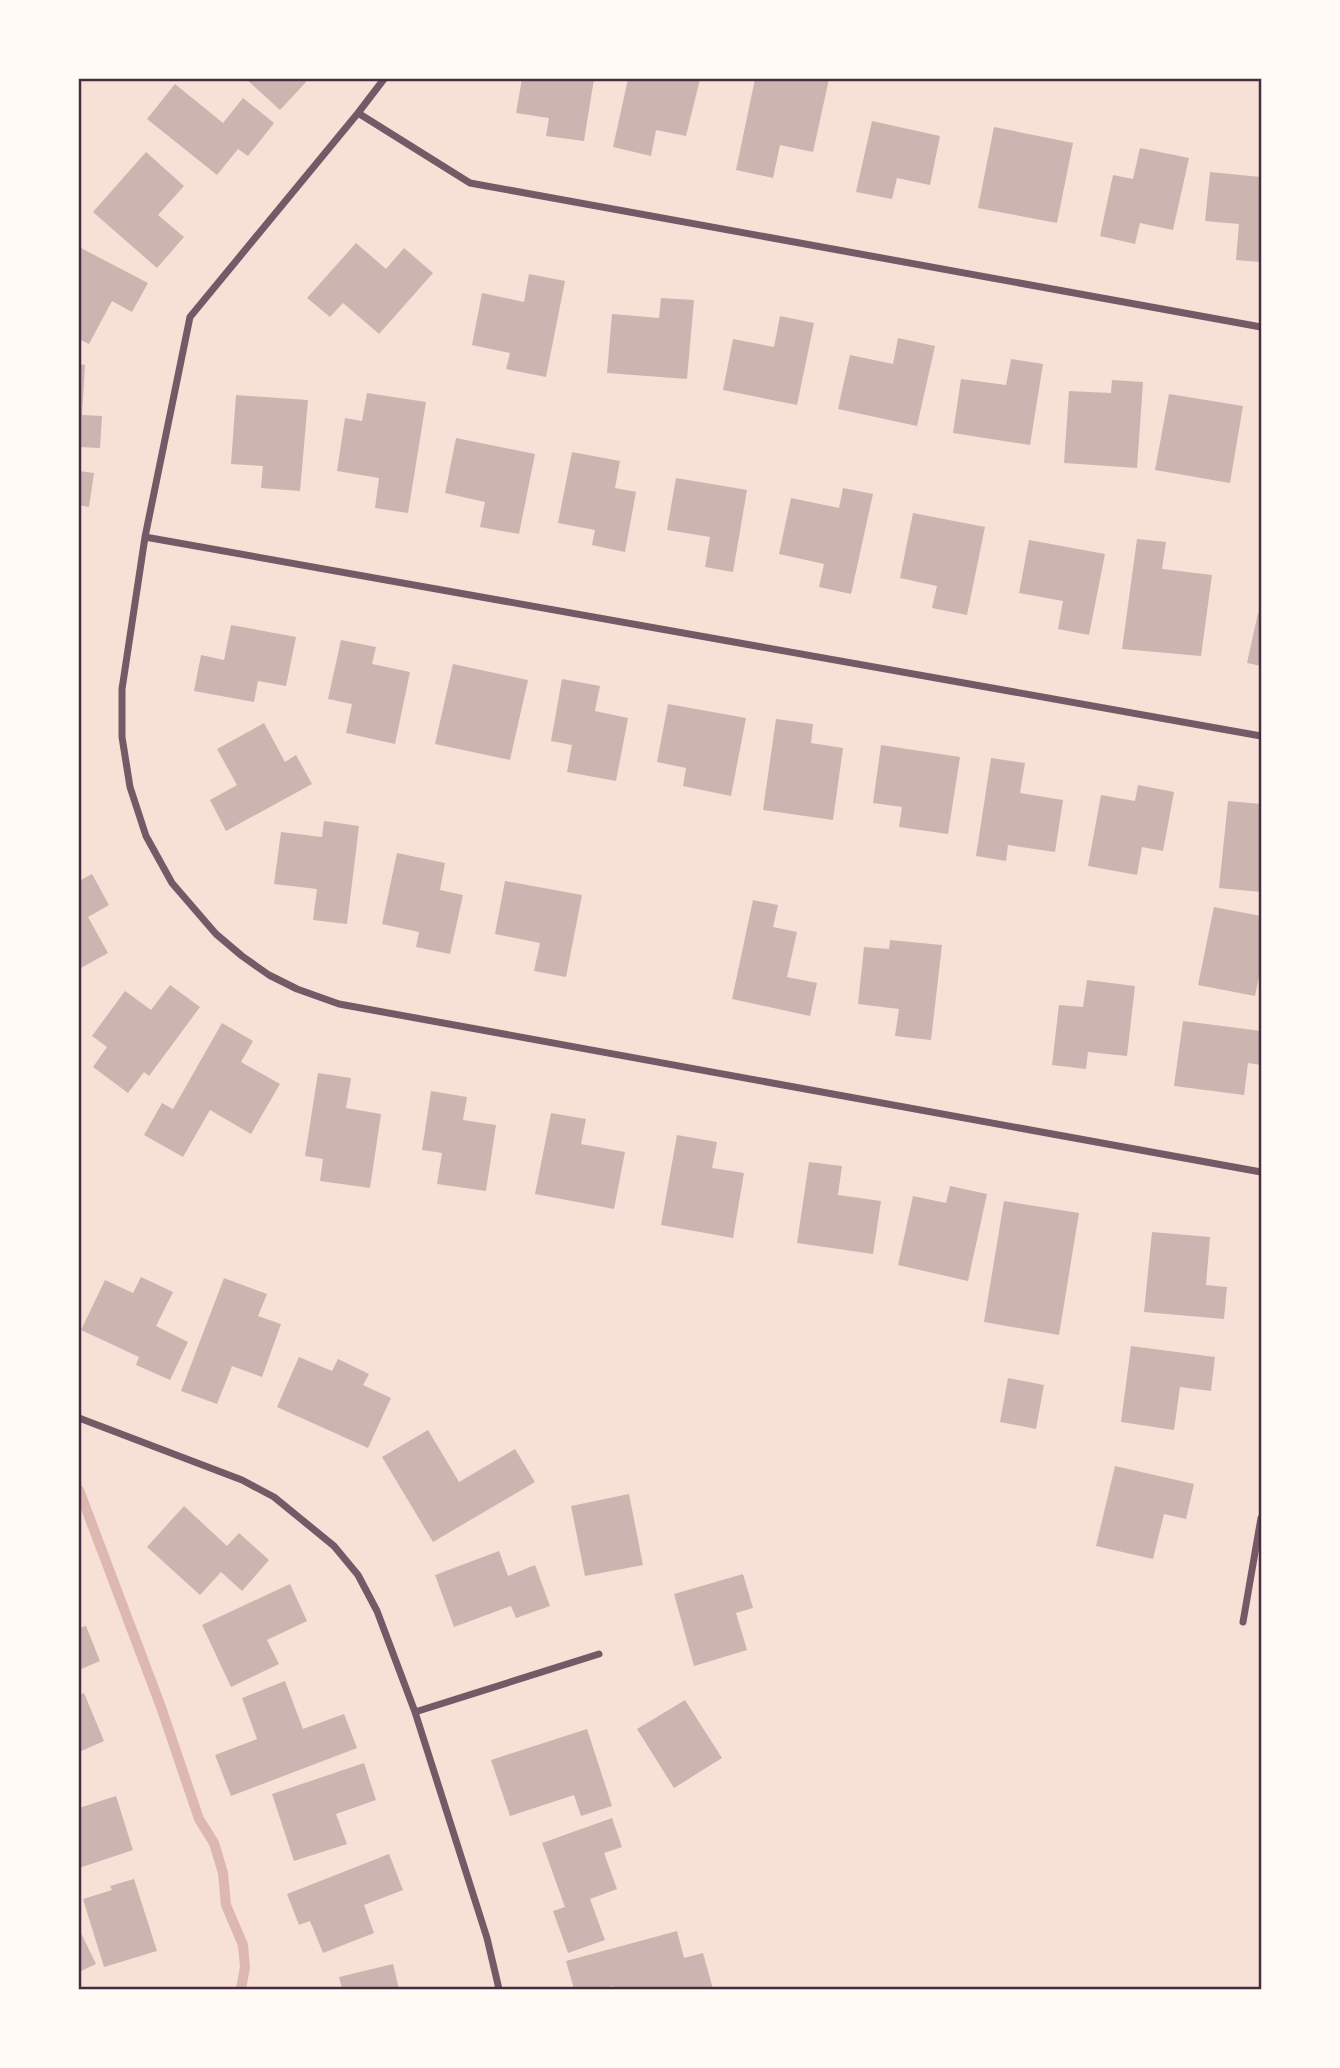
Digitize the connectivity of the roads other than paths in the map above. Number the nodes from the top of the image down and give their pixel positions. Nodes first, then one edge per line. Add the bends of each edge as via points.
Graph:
1 (383, 79) edge
2 (358, 113) junction
3 (1261, 327) edge
4 (145, 537) junction
5 (1261, 736) edge
6 (1261, 1172) edge
7 (79, 1418) edge
8 (1261, 1518) edge
9 (1243, 1622) dead end
10 (599, 1654) dead end
11 (415, 1712) junction
12 (499, 1989) edge

1 - 2 street
2 - 3 street via 470,183
2 - 4 street via 190,317
4 - 5 street
4 - 6 street via 122,689 122,737 130,787 146,836 172,883 216,934 269,975 339,1004
7 - 11 street via 242,1480 274,1497 334,1546 358,1575 377,1611
8 - 9 street
10 - 11 street
11 - 12 street

